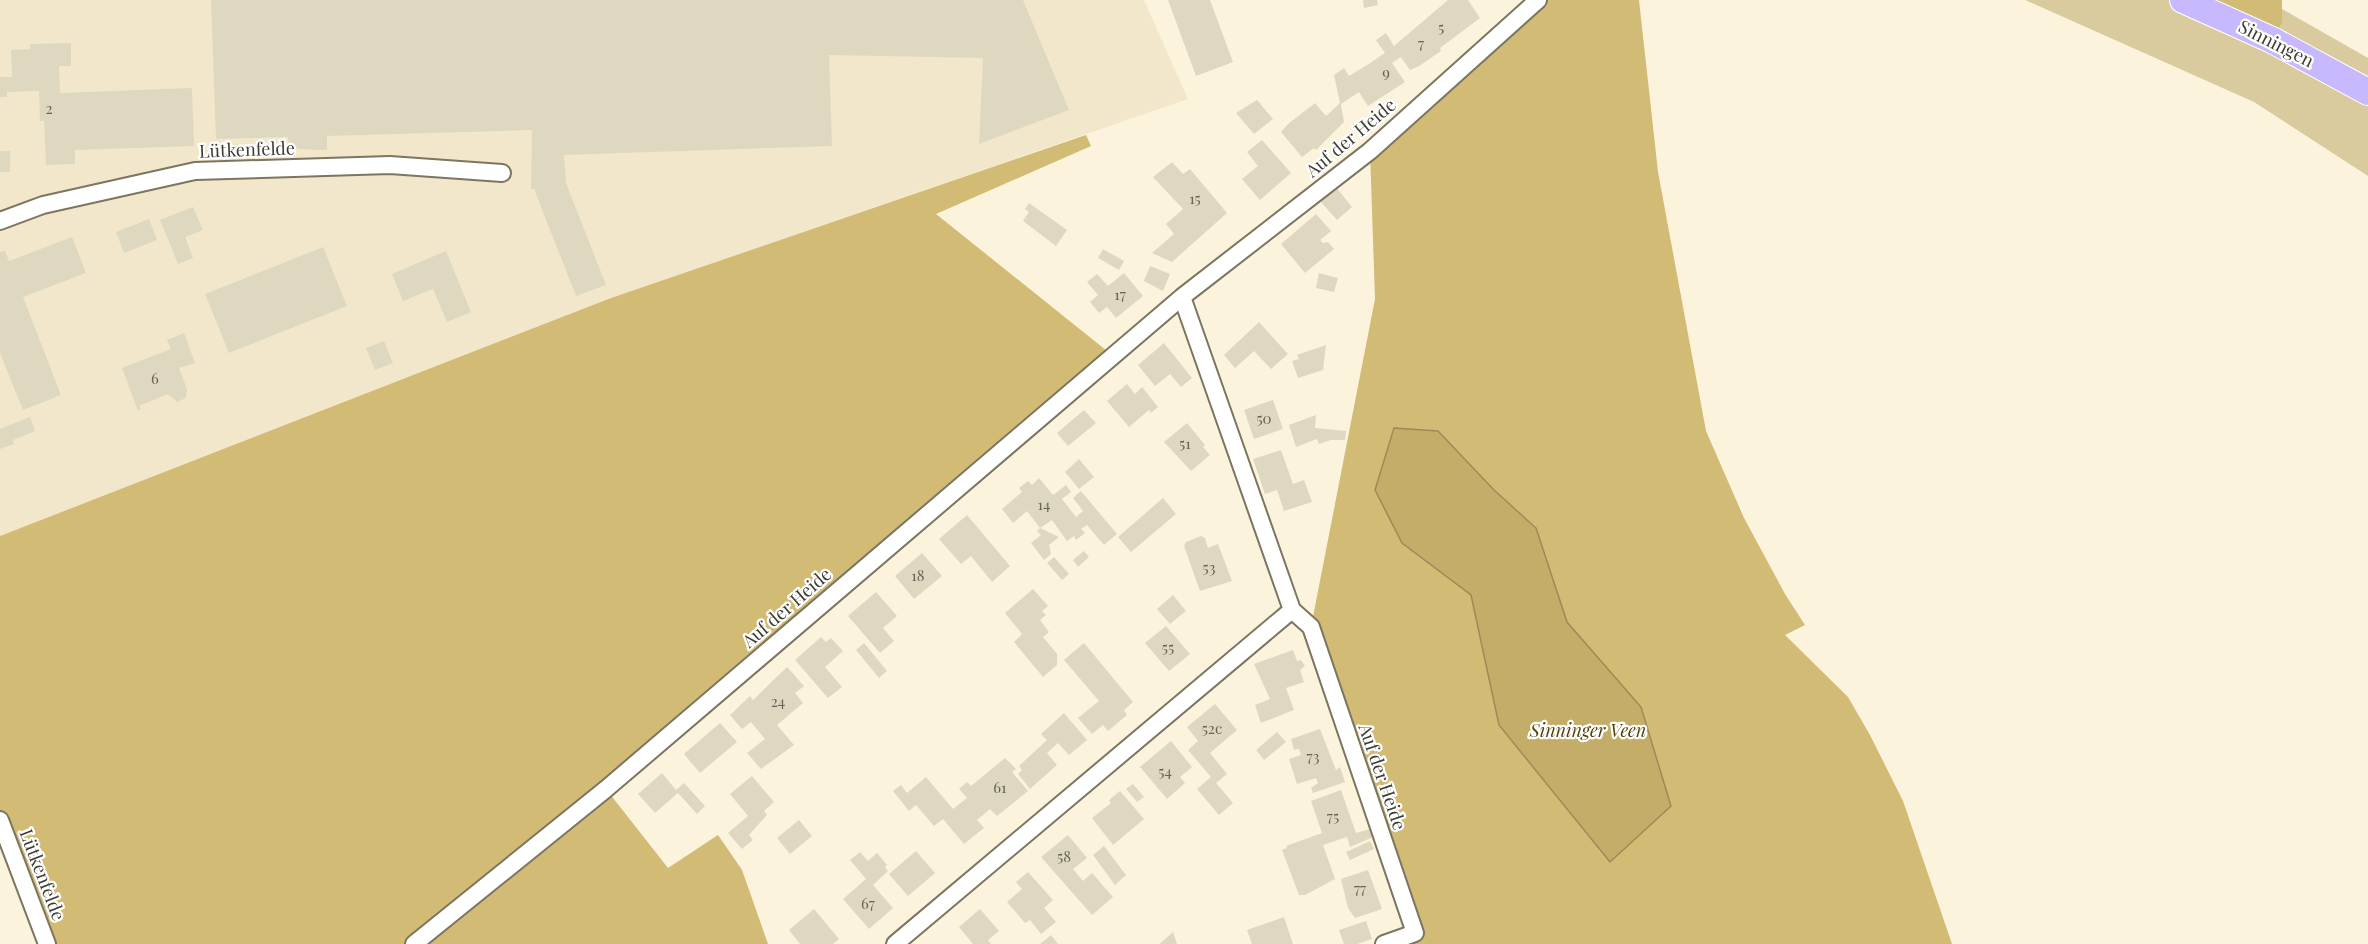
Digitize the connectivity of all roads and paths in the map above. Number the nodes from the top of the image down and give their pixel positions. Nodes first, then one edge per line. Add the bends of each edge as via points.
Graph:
1 (1538, 0) edge
2 (2183, 0) edge
3 (2368, 93) edge
4 (502, 173) dead end
5 (0, 221) edge
6 (1182, 297) junction
7 (1292, 610) junction
8 (0, 820) edge
9 (47, 944) edge
10 (414, 944) edge
11 (895, 944) edge
12 (1384, 944) edge

1 - 6 street, Auf der Heide via 1370,150
2 - 3 main road, Sinningen via 2272,40
4 - 5 street, Lütkenfelde via 390,165 195,171 43,205
6 - 7 street, Auf der Heide
6 - 10 street, Auf der Heide via 606,789
7 - 11 street
7 - 12 street, Auf der Heide via 1311,627 1414,933
8 - 9 street, Lütkenfelde

